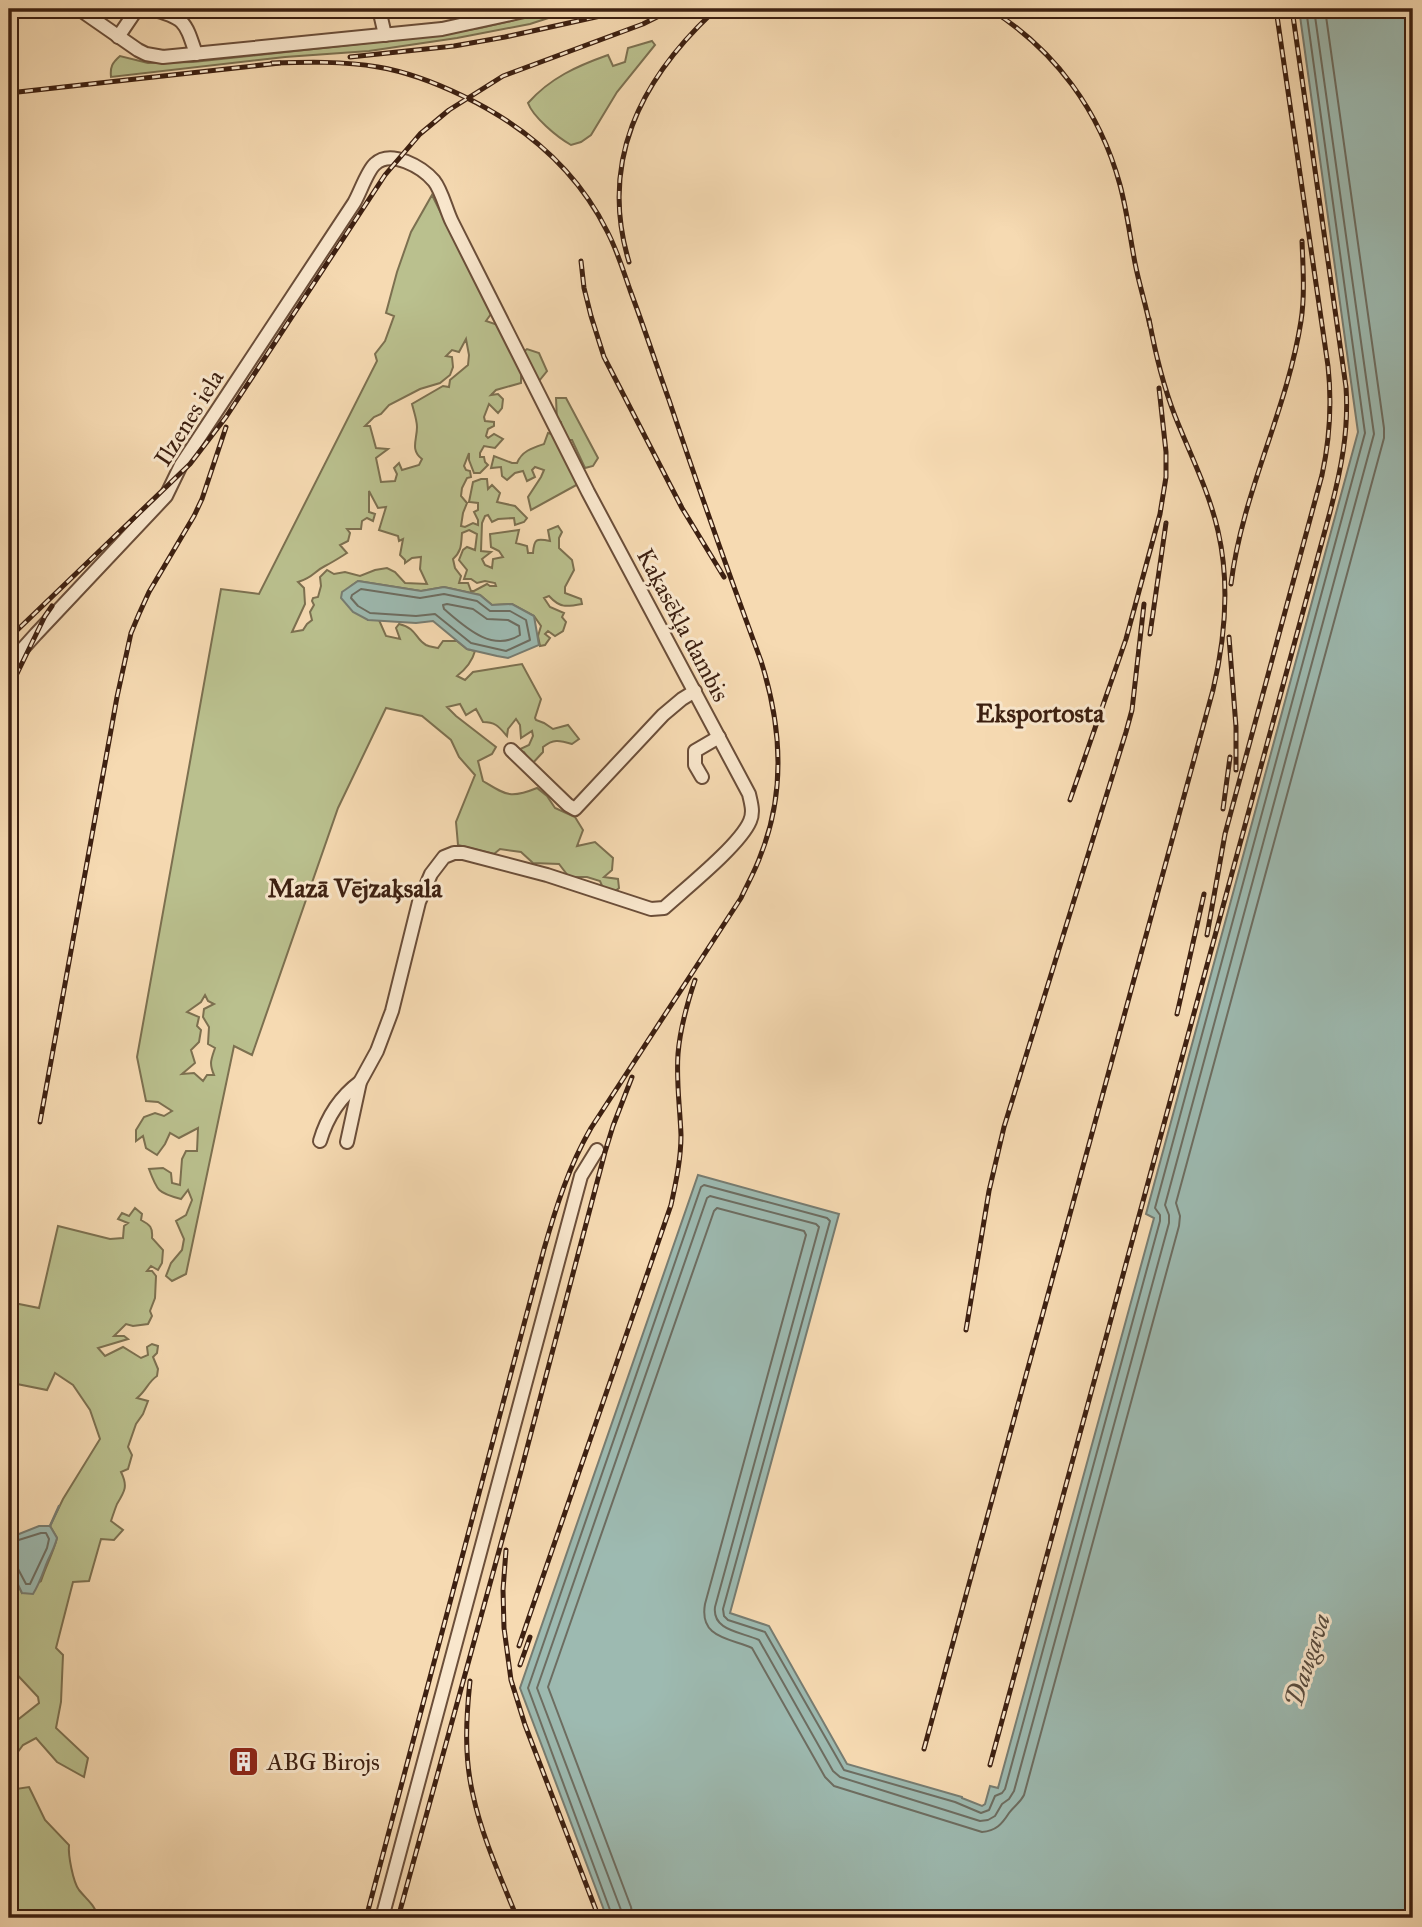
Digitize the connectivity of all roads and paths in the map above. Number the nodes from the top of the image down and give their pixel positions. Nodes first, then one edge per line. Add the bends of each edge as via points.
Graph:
1 (79, 9) edge
2 (137, 9) edge
3 (151, 9) edge
4 (379, 9) edge
5 (533, 9) edge
6 (175, 12) edge
7 (496, 13) edge
8 (385, 35) junction
9 (118, 37) junction
10 (196, 54) junction
11 (373, 165) joint
12 (9, 669) edge
13 (695, 691) junction
14 (719, 737) junction
15 (511, 750) dead end
16 (702, 777) dead end
17 (360, 1082) junction
18 (320, 1141) dead end
19 (347, 1142) dead end
20 (597, 1150) dead end
21 (382, 1918) edge

1 - 9 street
2 - 9 street
3 - 6 street
4 - 8 street
5 - 7 street
6 - 10 street via 187,28
7 - 8 street via 442,29
8 - 10 street
9 - 10 street via 146,54
11 - 12 street, Ilzenes iela via 354,203 181,465 166,496 36,634
11 - 13 street, Kaķasēkļa dambis via 384,158 398,159 435,182 588,492
13 - 14 street, Kaķasēkļa dambis
13 - 15 street via 663,715 575,809
14 - 16 street via 695,751 695,765
14 - 17 street, Kaķasēkļa dambis via 749,794 750,821 738,839 664,908 652,909 463,853 444,857 419,902 392,1011
17 - 18 street via 333,1111
17 - 19 street
20 - 21 street via 581,1176

